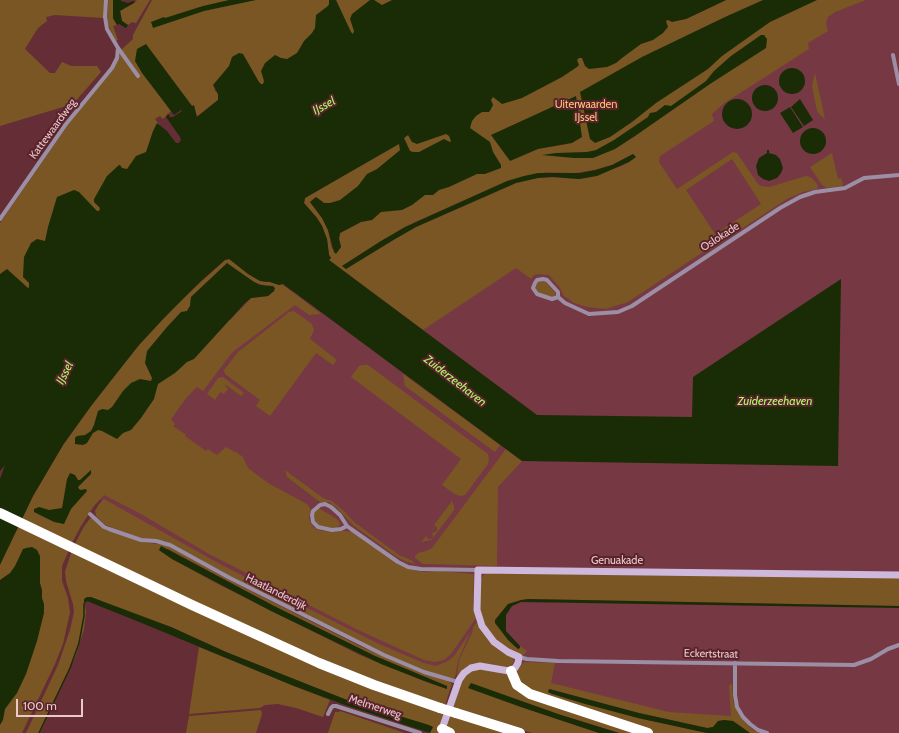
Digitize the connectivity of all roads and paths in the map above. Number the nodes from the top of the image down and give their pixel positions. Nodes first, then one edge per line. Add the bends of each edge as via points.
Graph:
1 (106, 0) edge
2 (118, 48) junction
3 (893, 55) dead end
4 (138, 76) dead end
5 (899, 84) edge
6 (899, 175) edge
7 (0, 219) edge
8 (558, 297) junction
9 (0, 513) edge
10 (90, 514) dead end
11 (347, 526) junction
12 (478, 570) junction
13 (899, 575) edge
14 (899, 645) edge
15 (519, 657) junction
16 (735, 664) junction
17 (511, 671) junction
18 (458, 682) junction
19 (328, 714) dead end
20 (444, 732) edge
21 (420, 733) edge
22 (520, 733) edge
23 (648, 733) edge
24 (767, 733) edge

1 - 2 street via 106,26
2 - 4 street
2 - 7 street, Kattewaardweg via 112,68 66,124
3 - 5 street
6 - 8 street, Oslokade via 864,178 845,188 800,197 632,306 618,312 589,314
8 - 8 street, Oslokade via 558,292 547,280 537,280 533,288 537,294 552,300
9 - 22 highway, bridge via 319,663 440,708
10 - 18 street, Haatlanderdijk via 109,529 141,540 170,545 377,652 413,668
11 - 11 street, Genuakade via 340,515 327,505 322,504 312,512 313,522 322,529 338,530
11 - 12 street, Genuakade via 408,567
12 - 13 street, Genuakade
12 - 15 street via 477,610 482,626 494,642
14 - 16 street, Eckertstraat via 854,665
15 - 16 street, Eckertstraat via 542,660
15 - 17 street
16 - 24 street via 737,707 750,724
17 - 18 street via 474,667 464,673
17 - 23 highway via 516,684 530,694
18 - 20 street
19 - 21 street, Melmerweg via 330,708 336,706

